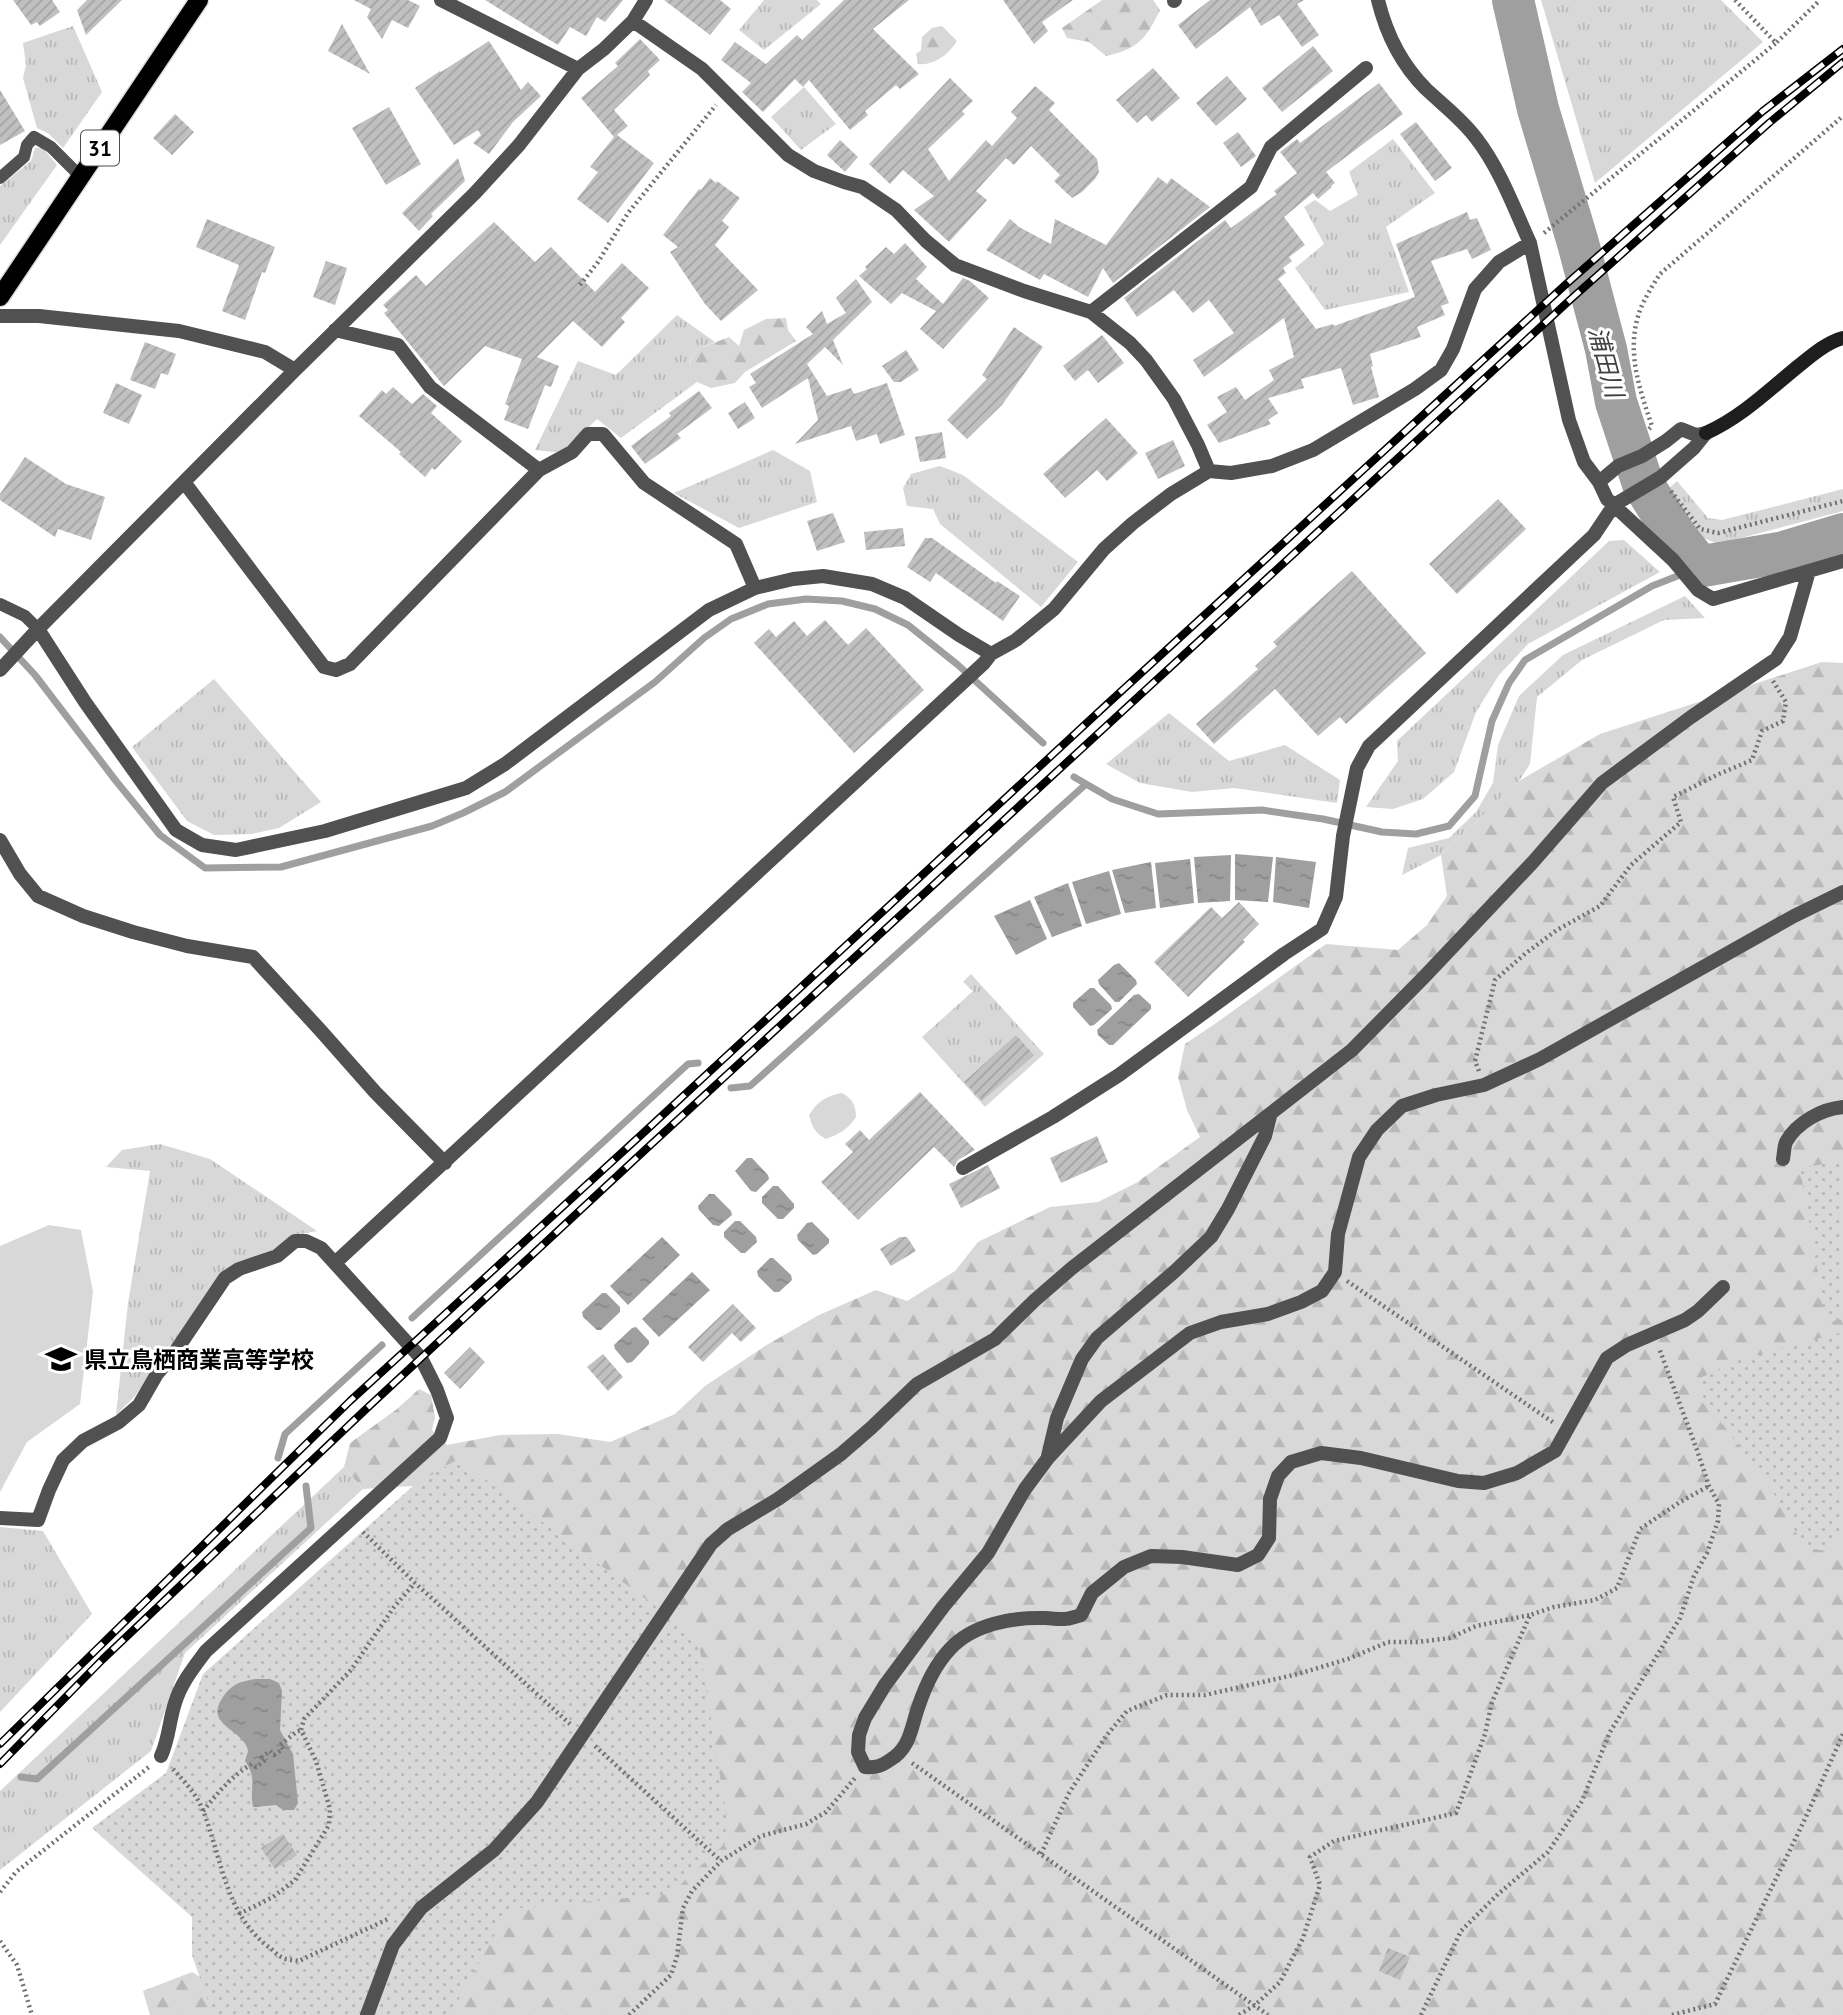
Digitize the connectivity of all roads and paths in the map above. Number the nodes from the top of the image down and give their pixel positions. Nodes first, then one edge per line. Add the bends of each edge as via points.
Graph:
1 (200, 0) edge
2 (441, 0) edge
3 (646, 0) edge
4 (1378, 0) edge
5 (1735, 0) edge
6 (1820, 0) edge
7 (633, 22) junction
8 (1776, 43) junction
9 (1366, 68) dead end
10 (578, 69) junction
11 (726, 93) junction
12 (1843, 116) edge
13 (81, 177) junction
14 (0, 178) edge
15 (1552, 226) dead end
16 (1530, 243) junction
17 (580, 285) dead end
18 (0, 297) edge
19 (1091, 312) junction
20 (0, 316) edge
21 (335, 330) junction
22 (1843, 338) edge
23 (295, 370) junction
24 (1645, 433) dead end
25 (1706, 433) junction
26 (538, 470) junction
27 (1209, 471) junction
28 (1661, 477) junction
29 (184, 482) junction
30 (1599, 482) junction
31 (1843, 501) edge
32 (1614, 505) junction
33 (1843, 561) edge
34 (1809, 571) junction
35 (755, 588) junction
36 (0, 604) edge
37 (35, 633) junction
38 (988, 659) junction
39 (4, 667) edge
40 (1765, 667) junction
41 (0, 840) edge
42 (1843, 892) edge
43 (1483, 1085) junction
44 (1843, 1107) edge
45 (1269, 1116) junction
46 (1783, 1159) dead end
47 (445, 1163) junction
48 (963, 1167) dead end
49 (336, 1262) junction
50 (1335, 1272) junction
51 (1723, 1287) dead end
52 (1653, 1332) junction
53 (1566, 1431) junction
54 (1048, 1458) junction
55 (1709, 1486) junction
56 (0, 1518) edge
57 (350, 1520) junction
58 (415, 1583) junction
59 (1530, 1615) junction
60 (302, 1730) junction
61 (582, 1734) junction
62 (1843, 1734) edge
63 (899, 1755) junction
64 (162, 1756) junction
65 (865, 1767) junction
66 (203, 1811) junction
67 (1041, 1854) junction
68 (721, 1861) junction
69 (0, 1892) edge
70 (421, 1908) junction
71 (239, 1914) junction
72 (0, 1941) edge
73 (1255, 2005) junction
74 (32, 2015) edge
75 (367, 2015) edge
76 (629, 2015) edge
77 (1239, 2015) edge
78 (1268, 2015) edge
79 (1421, 2015) edge
80 (1672, 2015) edge

1 - 13 main road, 31
2 - 10 street
3 - 7 street
4 - 16 street via 1394,46 1407,66 1476,137 1489,157
5 - 8 path
6 - 8 path
7 - 10 street
7 - 11 street via 702,69
8 - 15 path
9 - 19 street via 1271,147 1251,187
10 - 21 street via 519,145
11 - 17 path via 628,213
11 - 19 street via 788,155 814,172 862,187 896,210 955,265
12 - 24 path via 1660,274 1642,304 1633,339 1636,377 1652,426
13 - 14 lane via 34,137 24,157
13 - 18 main road, 31
16 - 27 street via 1499,262 1475,289 1441,370 1415,389 1313,450 1272,466 1231,473
16 - 30 street via 1569,419 1584,462
19 - 27 street via 1146,360 1174,399
20 - 23 street via 179,331 265,352
21 - 23 street
21 - 26 street via 398,345 430,387
22 - 25 street via 1815,353 1726,424
23 - 29 street
25 - 28 street
25 - 30 street via 1696,435 1681,429
26 - 29 street via 350,664 336,670 324,667
26 - 35 street via 572,452 588,434 603,434 644,483 736,544
27 - 38 street via 1133,523 1104,549 1054,610
28 - 31 path via 1700,529 1718,533
28 - 32 street
29 - 37 street
30 - 32 street
32 - 34 street via 1698,590 1713,599
32 - 48 street via 1594,535 1369,746 1352,785 1336,897 1322,929 1119,1075
33 - 34 street
34 - 40 street via 1790,637
35 - 37 street via 709,610 505,764 466,788 325,831 236,850 202,845 176,830
35 - 38 street via 822,576 872,584 905,598
36 - 37 lane via 25,616
37 - 39 street
38 - 47 street
40 - 43 path via 1786,702 1783,721 1762,731 1752,761 1673,797 1681,822 1631,865 1600,906 1558,930 1495,980 1475,1061
40 - 45 street via 1602,783 1533,862 1361,1041
41 - 47 street via 38,896 133,932 253,957
42 - 43 street via 1540,1059
43 - 50 street via 1402,1106 1377,1130 1359,1157 1338,1234
44 - 46 street via 1829,1108 1799,1125 1785,1144
45 - 54 street via 1265,1136 1210,1237 1097,1338 1082,1359 1057,1418
45 - 61 street via 1072,1268 995,1339 917,1384 841,1454 711,1544
47 - 49 street
49 - 56 street via 321,1248 295,1241 277,1256 225,1278 139,1405 83,1441 63,1460 38,1520
49 - 57 street via 421,1358 447,1419 440,1438
50 - 53 path
50 - 54 street via 1322,1291 1301,1302 1190,1333 1101,1401
51 - 52 street via 1685,1320
52 - 53 street via 1607,1358
52 - 55 path
53 - 63 street via 1555,1451 1517,1474 1484,1483 1321,1453 1291,1462 1278,1476 1270,1499 1269,1538 1258,1555 1238,1565 1152,1556 1124,1567 1092,1593 1081,1615 1064,1621 1014,1620 979,1628 951,1647 930,1676 908,1742
54 - 65 street via 988,1553 943,1606 865,1717 858,1752
55 - 59 path via 1640,1529 1617,1587 1595,1600
55 - 79 path via 1719,1504 1707,1553 1680,1618 1610,1732 1581,1801 1548,1852 1461,1931
57 - 58 path
57 - 64 street via 206,1651 175,1703
58 - 60 path via 351,1671 304,1718
58 - 61 path
59 - 67 path via 1476,1626 1450,1638 1388,1642 1298,1674 1205,1695 1167,1695 1127,1711 1069,1793
59 - 73 path via 1492,1702 1457,1813 1334,1841 1310,1857 1320,1885 1303,1938 1280,1982
60 - 66 path via 280,1745 283,1749 274,1755 270,1751 256,1767 252,1764 244,1769
60 - 71 path via 326,1793 329,1825 295,1880
61 - 68 path
61 - 70 street via 537,1802 494,1850
62 - 80 path via 1715,2004
63 - 65 street via 882,1766
63 - 67 path
64 - 66 path
64 - 69 path via 16,1872
65 - 68 path via 826,1812 806,1824 761,1836
66 - 71 path
67 - 73 path
68 - 76 path via 692,1891 683,1908 671,1975
70 - 71 path via 299,1961 283,1958 264,1944
70 - 75 street via 393,1945
72 - 74 path via 17,1965
73 - 77 path
73 - 78 path

